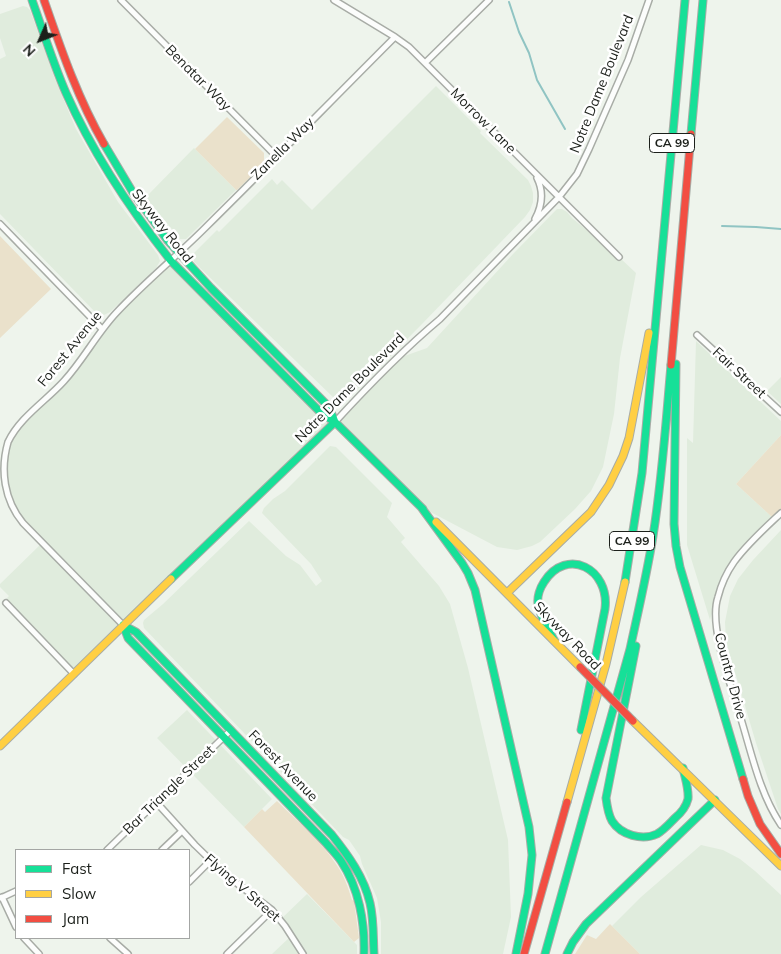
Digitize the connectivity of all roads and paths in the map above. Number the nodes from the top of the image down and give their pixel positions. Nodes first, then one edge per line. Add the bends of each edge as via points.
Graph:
1 (32, 0) edge
2 (44, 0) edge
3 (121, 0) edge
4 (334, 0) edge
5 (488, 0) edge
6 (649, 0) edge
7 (685, 0) edge
8 (703, 0) edge
9 (395, 37) junction
10 (425, 63) junction
11 (276, 156) junction
12 (535, 173) junction
13 (559, 197) junction
14 (0, 224) edge
15 (532, 224) junction
16 (180, 253) junction
17 (619, 257) dead end
18 (171, 261) junction
19 (658, 286) junction
20 (676, 309) junction
21 (102, 329) junction
22 (697, 335) dead end
23 (781, 412) edge
24 (336, 422) junction
25 (1, 467) edge
26 (421, 507) junction
27 (781, 512) edge
28 (507, 593) junction
29 (641, 598) junction
30 (6, 603) dead end
31 (123, 625) junction
32 (554, 640) junction
33 (74, 674) junction
34 (230, 730) junction
35 (224, 737) junction
36 (0, 746) edge
37 (683, 768) junction
38 (570, 790) junction
39 (715, 800) junction
40 (157, 802) junction
41 (781, 825) edge
42 (182, 831) junction
43 (109, 849) edge
44 (163, 849) edge
45 (781, 854) edge
46 (211, 860) junction
47 (781, 866) edge
48 (190, 881) edge
49 (15, 891) edge
50 (1, 898) edge
51 (272, 910) junction
52 (15, 925) edge
53 (25, 939) edge
54 (111, 939) edge
55 (39, 954) edge
56 (128, 954) edge
57 (227, 954) edge
58 (302, 954) edge
59 (364, 954) edge
60 (374, 954) edge
61 (516, 954) edge
62 (524, 954) edge
63 (545, 954) edge
64 (567, 954) edge

1 - 18 main road, Skyway Road via 52,58 87,136 127,204
2 - 16 main road, Skyway Road via 65,60 93,124 135,195
3 - 11 street, Benatar Way
4 - 9 street, Morrow Lane
5 - 10 street
6 - 13 street, Notre Dame Boulevard via 628,60 589,149 577,174
7 - 19 main road, CA 99
8 - 20 main road, CA 99
9 - 10 street, Morrow Lane
9 - 11 street, Zanella Way
10 - 12 street, Morrow Lane
11 - 16 street, Zanella Way
12 - 13 street, Morrow Lane
12 - 15 street via 542,195 540,209
13 - 15 street, Notre Dame Boulevard
13 - 17 street, Morrow Lane
14 - 21 street
15 - 24 street, Notre Dame Boulevard
16 - 18 street, Zanella Way
16 - 24 main road, Skyway Road via 329,407
18 - 21 street, Forest Avenue
18 - 24 main road, Skyway Road via 322,414
19 - 28 main road via 628,438 617,470 590,512
19 - 38 main road, CA 99 via 642,472 623,592
20 - 29 main road, CA 99 via 656,519
20 - 45 main road via 679,334 676,360 676,546 748,796 760,824
21 - 25 street, Forest Avenue via 64,380 18,426 8,443
22 - 23 street, Fair Street
24 - 26 main road, Skyway Road
24 - 31 main road, Notre Dame Boulevard
25 - 31 street, Forest Avenue via 5,495 16,515
26 - 28 main road, Skyway Road
26 - 61 main road via 462,563 474,590 529,827 532,855
27 - 41 street, Country Drive via 733,563 717,599 716,617 725,665 760,780
28 - 32 main road, Skyway Road
29 - 37 main road via 638,635 606,798 606,808 618,829 640,838 664,830 687,803
29 - 63 main road, CA 99 via 630,649
30 - 33 street
31 - 33 main road, Notre Dame Boulevard
31 - 34 main road, Forest Avenue via 136,632
31 - 35 main road, Forest Avenue via 128,638
32 - 37 main road, Skyway Road, bridge
32 - 38 main road via 538,606 541,587 551,571 559,566 575,564 585,567 600,580 605,595
33 - 36 main road, Notre Dame Boulevard
34 - 35 street, Bar Triangle Street
34 - 60 main road, Forest Avenue via 349,855 366,891 372,914
35 - 40 street, Bar Triangle Street
35 - 59 main road, Forest Avenue via 340,860 359,902
37 - 39 main road, Skyway Road
38 - 62 main road, CA 99
39 - 47 main road, Skyway Road
39 - 64 main road via 586,924
40 - 42 street, Flying V Street
40 - 43 street, Bar Triangle Street
42 - 44 street
42 - 46 street, Flying V Street
46 - 48 street
46 - 51 street, Flying V Street
49 - 50 street
50 - 52 street
51 - 57 street
51 - 58 street, Flying V Street
53 - 55 street
54 - 56 street

